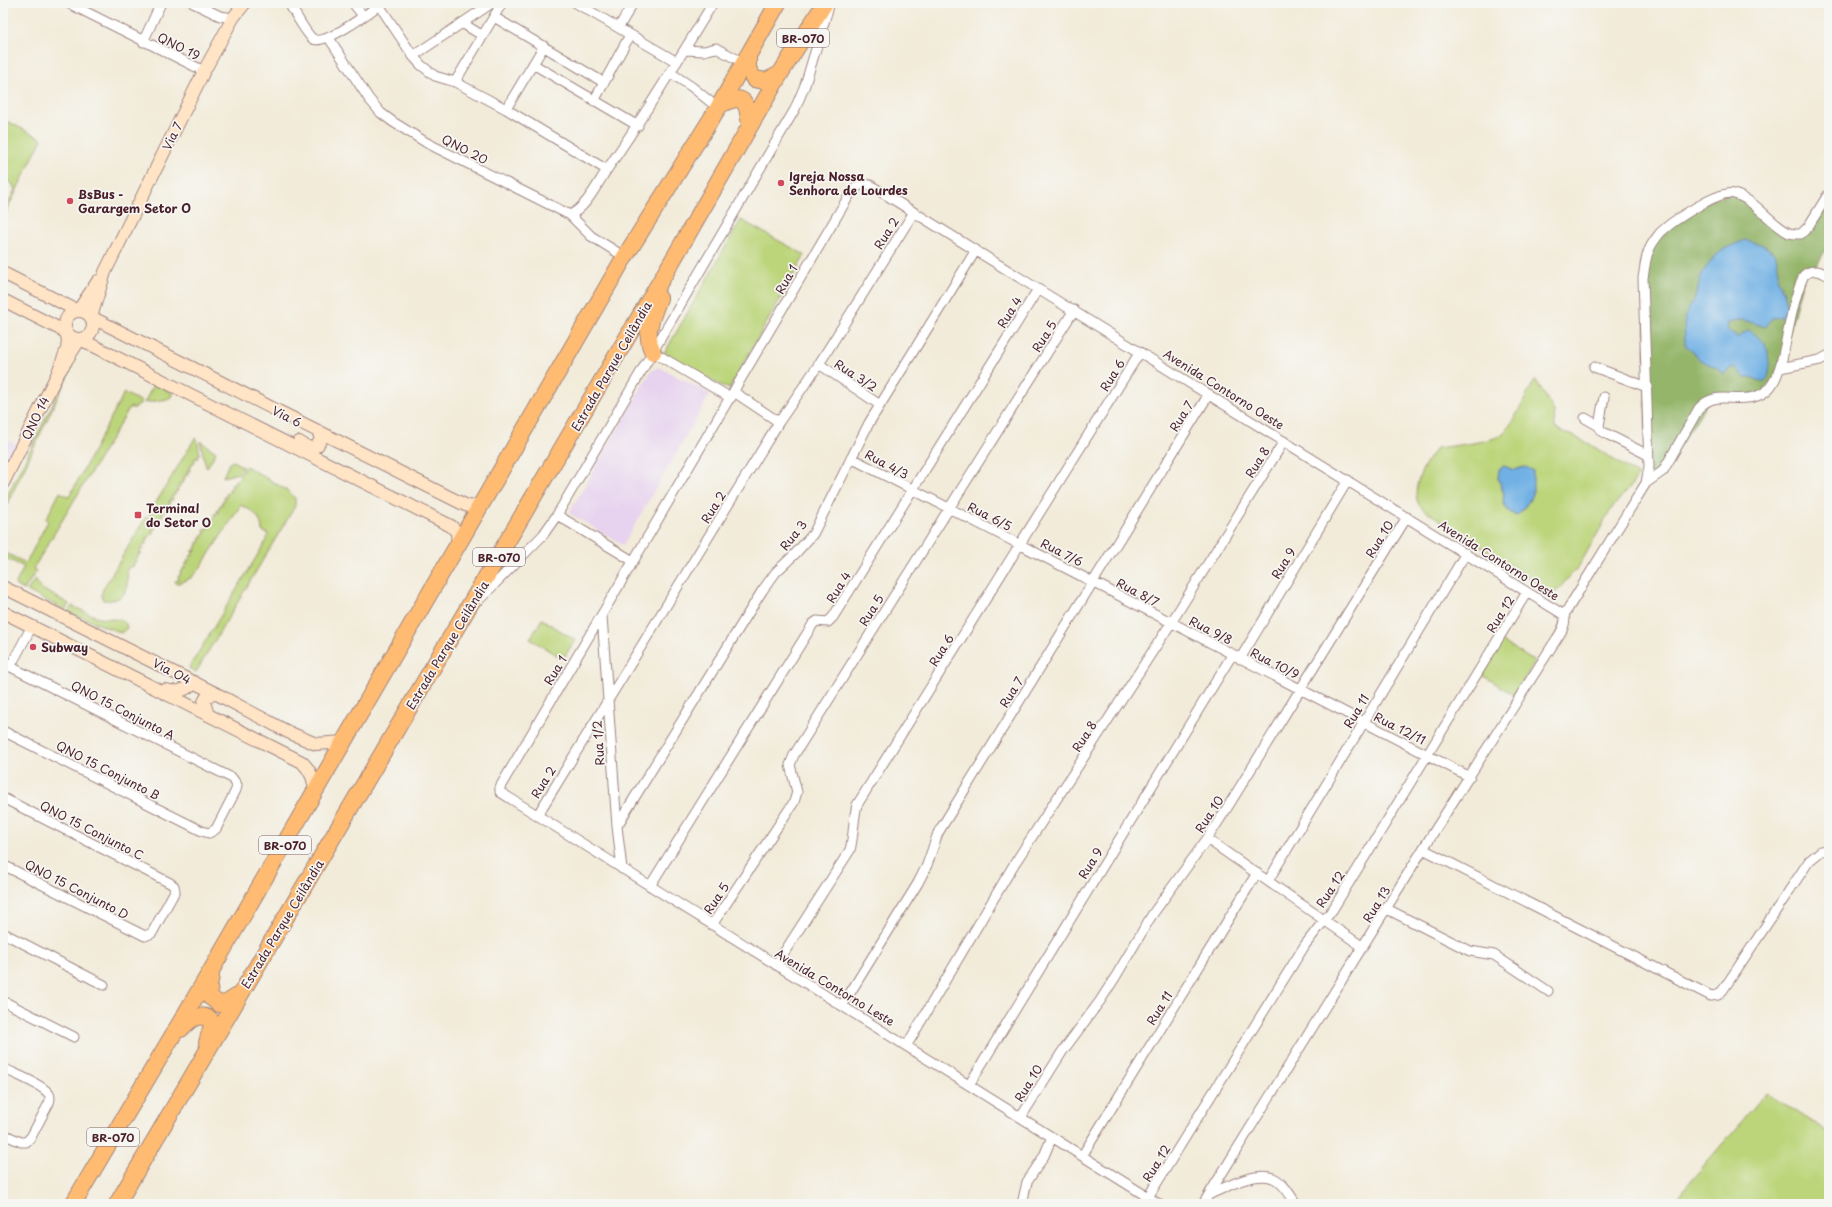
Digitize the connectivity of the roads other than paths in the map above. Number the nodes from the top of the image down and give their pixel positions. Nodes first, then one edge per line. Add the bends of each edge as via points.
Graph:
1 (68, 3) edge
2 (161, 3) edge
3 (193, 3) edge
4 (245, 3) edge
5 (288, 3) edge
6 (353, 3) edge
7 (576, 3) edge
8 (633, 3) edge
9 (713, 3) edge
10 (778, 3) edge
11 (825, 3) edge
12 (830, 3) edge
13 (381, 4) edge
14 (497, 4) edge
15 (363, 16) junction
16 (494, 17) junction
17 (233, 18) junction
18 (462, 23) junction
19 (619, 27) junction
20 (630, 35) junction
21 (483, 36) junction
22 (329, 38) junction
23 (143, 42) junction
24 (544, 46) junction
25 (685, 50) junction
26 (413, 56) junction
27 (746, 59) junction
28 (678, 62) junction
29 (532, 64) junction
30 (204, 71) junction
31 (671, 73) junction
32 (780, 74) junction
33 (454, 82) junction
34 (603, 82) junction
35 (594, 101) junction
36 (719, 106) junction
37 (506, 109) junction
38 (750, 125) junction
39 (638, 126) junction
40 (607, 170) junction
41 (870, 185) joint
42 (1829, 193) edge
43 (914, 212) junction
44 (570, 215) junction
45 (976, 250) junction
46 (624, 257) junction
47 (674, 258) junction
48 (105, 272) junction
49 (3, 273) edge
50 (1829, 276) edge
51 (1038, 289) junction
52 (3, 300) edge
53 (1074, 310) junction
54 (78, 311) junction
55 (91, 318) junction
56 (66, 332) junction
57 (80, 339) junction
58 (653, 352) junction
59 (1140, 352) junction
60 (1829, 355) edge
61 (819, 364) junction
62 (1594, 367) dead end
63 (1780, 368) junction
64 (56, 375) junction
65 (1647, 387) junction
66 (1209, 394) junction
67 (732, 395) junction
68 (1604, 397) dead end
69 (880, 405) junction
70 (233, 416) junction
71 (1585, 418) dead end
72 (779, 422) junction
73 (1599, 426) junction
74 (318, 431) junction
75 (1284, 441) junction
76 (1648, 455) junction
77 (851, 458) junction
78 (1348, 480) junction
79 (3, 483) edge
80 (1646, 483) junction
81 (912, 491) junction
82 (485, 501) junction
83 (950, 509) junction
84 (557, 515) junction
85 (1407, 516) junction
86 (1020, 545) junction
87 (458, 546) junction
88 (1466, 553) junction
89 (633, 561) junction
90 (1093, 582) junction
91 (3, 587) edge
92 (1527, 592) junction
93 (29, 600) junction
94 (3, 612) edge
95 (465, 614) junction
96 (1564, 615) junction
97 (602, 616) junction
98 (16, 618) junction
99 (1171, 623) junction
100 (32, 626) junction
101 (1236, 657) junction
102 (7, 665) edge
103 (194, 682) junction
104 (156, 689) junction
105 (1300, 690) junction
106 (216, 693) junction
107 (607, 702) junction
108 (208, 715) junction
109 (1364, 722) junction
110 (3, 731) edge
111 (344, 742) junction
112 (1427, 755) junction
113 (1470, 777) junction
114 (315, 792) junction
115 (500, 792) joint
116 (3, 798) edge
117 (537, 816) junction
118 (617, 826) junction
119 (202, 831) joint
120 (1207, 839) junction
121 (1423, 849) junction
122 (1829, 850) edge
123 (3, 865) edge
124 (622, 869) junction
125 (1256, 873) junction
126 (1268, 881) junction
127 (650, 886) junction
128 (1386, 909) junction
129 (1324, 921) junction
130 (712, 926) junction
131 (3, 933) edge
132 (140, 934) joint
133 (1363, 947) junction
134 (776, 965) junction
135 (212, 970) junction
136 (104, 985) dead end
137 (1548, 991) dead end
138 (239, 995) junction
139 (3, 1001) edge
140 (842, 1006) junction
141 (74, 1037) dead end
142 (169, 1043) junction
143 (907, 1045) junction
144 (201, 1060) junction
145 (3, 1068) edge
146 (969, 1084) junction
147 (1021, 1117) junction
148 (7, 1136) edge
149 (1052, 1137) junction
150 (1082, 1156) junction
151 (1210, 1194) junction
152 (1148, 1197) junction
153 (73, 1204) edge
154 (117, 1204) edge
155 (1022, 1204) edge
156 (1159, 1204) edge
157 (1203, 1204) edge
158 (1296, 1204) edge

1 - 23 street, QNO 19
2 - 23 street, QNO 19
3 - 17 street via 220,16
4 - 17 main road, Via 7
5 - 22 street via 312,38 318,41
6 - 15 street
7 - 19 street
8 - 19 street
9 - 25 street
10 - 27 highway, BR-070
11 - 32 highway, Estrada Parque Ceilândia / BR-070
12 - 58 street via 795,109
13 - 15 street
13 - 26 street
14 - 16 street
14 - 18 street
15 - 22 street
16 - 21 street
16 - 24 street
17 - 30 main road, Via 7
18 - 21 street
18 - 26 street
19 - 20 street
20 - 28 street
20 - 34 street
21 - 33 street
22 - 44 street, QNO 20 via 369,99 393,122 427,143
23 - 30 street, QNO 19
24 - 29 street
24 - 34 street
25 - 27 street via 704,51 716,48
25 - 28 street
26 - 33 street via 435,76
27 - 32 highway via 754,79 766,81
27 - 36 highway, BR-070
28 - 31 street
29 - 35 street
29 - 37 street
30 - 48 main road, Via 7
31 - 36 street
31 - 39 street
32 - 38 highway, Estrada Parque Ceilândia / BR-070
33 - 37 street
34 - 35 street
35 - 39 street
36 - 38 highway via 732,99 744,101 748,106
36 - 46 highway, BR-070
37 - 40 street
38 - 47 highway, Estrada Parque Ceilândia / BR-070
39 - 40 street
40 - 44 street via 588,199
41 - 43 street, Avenida Contorno Oeste
41 - 67 street, Rua 1 via 858,185 850,194
42 - 65 street via 1808,228 1800,234 1790,234 1747,200 1728,193 1714,198 1674,222 1660,234 1650,248 1644,278
43 - 45 street, Avenida Contorno Oeste
43 - 61 street, Rua 2
44 - 46 street, QNO 20 via 591,236
45 - 51 street, Avenida Contorno Oeste
45 - 69 street, Rua 3
46 - 82 highway, BR-070
47 - 58 highway via 648,332
47 - 95 highway, Estrada Parque Ceilândia / BR-070
48 - 54 main road, Via 7
48 - 55 main road, Via 7
49 - 54 main road
50 - 63 street via 1814,270 1804,275
51 - 53 street, Avenida Contorno Oeste
51 - 81 street, Rua 4
52 - 56 main road
53 - 59 street, Avenida Contorno Oeste
53 - 83 street, Rua 5
54 - 55 main road
54 - 56 main road via 66,318
55 - 57 main road via 91,332
55 - 74 main road, Via 6
56 - 57 main road via 74,339
56 - 64 main road, QNO 14 via 68,349
57 - 64 main road, QNO 14
57 - 70 main road, Via 6
58 - 67 street
58 - 84 street
59 - 66 street, Avenida Contorno Oeste
59 - 86 street, Rua 6
60 - 63 street via 1820,360
61 - 69 street, Rua 3/2
61 - 72 street, Rua 2
62 - 65 street
63 - 80 street via 1773,384 1755,397 1718,397 1704,403 1663,471
64 - 79 main road, QNO 14
65 - 76 street
66 - 75 street, Avenida Contorno Oeste
66 - 90 street, Rua 7
67 - 72 street
67 - 89 street, Rua 1
68 - 73 street
69 - 77 street, Rua 3
70 - 74 main road via 258,422 309,448 320,442 321,436
70 - 87 main road, Via 6 via 451,526 457,532
71 - 73 street
72 - 107 street, Rua 2
73 - 76 street via 1601,431
74 - 82 main road, Via 6 via 465,505 472,506
75 - 78 street, Avenida Contorno Oeste
75 - 99 street, Rua 8
76 - 80 street
77 - 81 street, Rua 4/3
77 - 118 street, Rua 3 via 813,534 776,572 762,591
78 - 85 street, Avenida Contorno Oeste
78 - 101 street, Rua 9
80 - 96 street, Rua 13
81 - 83 street, Rua 4/3
81 - 127 street, Rua 4 via 833,617 828,622 817,621 813,624
82 - 87 highway, BR-070
83 - 86 street, Rua 6/5
83 - 130 street, Rua 5 via 794,754 790,766 797,792 794,802
84 - 89 street
84 - 95 street via 543,535
85 - 88 street, Avenida Contorno Oeste
85 - 105 street, Rua 10
86 - 90 street, Rua 7/6
86 - 134 street, Rua 6 via 858,805 853,819 854,834 850,850
87 - 111 highway, BR-070
88 - 92 street, Avenida Contorno Oeste
88 - 109 street, Rua 11
89 - 97 street, Rua 1
90 - 99 street, Rua 8/7
90 - 140 street, Rua 7 via 938,833 918,883
91 - 93 main road, Via O4
92 - 96 street, Avenida Contorno Oeste
92 - 112 street, Rua 12
93 - 98 main road via 16,609
93 - 103 main road, Via O4
94 - 98 main road, Via O4
95 - 138 highway, Estrada Parque Ceilândia / BR-070
96 - 113 street, Rua 13 via 1565,624
97 - 107 street, Rua 1/2
97 - 115 street, Rua 1 via 500,787
98 - 100 main road, Via O4
99 - 101 street, Rua 9/8
99 - 143 street, Rua 8 via 1013,866
100 - 102 street
100 - 104 main road, Via O4
101 - 105 street, Rua 10/9
101 - 146 street, Rua 9
102 - 119 street, QNO 15 Conjunto A via 232,778 237,785 236,790 216,829 209,833
103 - 104 main road via 181,692
103 - 106 main road, Via O4
104 - 108 main road, Via O4
105 - 109 street, Rua 10/9
105 - 120 street, Rua 10
106 - 108 main road via 204,702
106 - 111 main road, Via O4 via 288,732 316,744
107 - 117 street, Rua 2
107 - 118 street, Rua 1/2
108 - 114 main road, Via O4 via 302,762 312,775
109 - 112 street, Rua 12/11
109 - 126 street, Rua 11
110 - 119 street, QNO 15 Conjunto B
111 - 114 highway, BR-070
112 - 113 street, Rua 12/11
112 - 129 street, Rua 12
113 - 121 street, Rua 13
114 - 135 highway, BR-070
115 - 117 street, Avenida Contorno Leste
116 - 132 street, QNO 15 Conjunto C via 174,886 175,891 152,933 145,936
117 - 124 street, Avenida Contorno Leste
118 - 124 street, Rua 1/2
120 - 125 street
120 - 147 street, Rua 10 via 1152,915 1108,988 1062,1052
121 - 122 street via 1711,996 1718,995 1723,990 1809,861 1821,851
121 - 128 street, Rua 13
123 - 132 street, QNO 15 Conjunto D
124 - 127 street, Avenida Contorno Leste
125 - 126 street
125 - 150 street, Rua 11
126 - 129 street
127 - 130 street, Avenida Contorno Leste
128 - 133 street, Rua 13
128 - 137 street via 1470,952 1494,955
129 - 133 street
129 - 152 street, Rua 12 via 1305,945
130 - 134 street, Avenida Contorno Leste
131 - 136 street
133 - 151 street, Rua 13
134 - 140 street, Avenida Contorno Leste
135 - 138 highway via 210,997 219,1004 227,1003
135 - 142 highway, BR-070
138 - 144 highway, Estrada Parque Ceilândia / BR-070
139 - 141 street
140 - 143 street, Avenida Contorno Leste
142 - 144 highway via 196,1017 204,1016 210,1019 212,1025
142 - 153 highway, BR-070
143 - 146 street, Avenida Contorno Leste
144 - 154 highway, Estrada Parque Ceilândia / BR-070
145 - 148 street via 42,1088 51,1098 26,1142
146 - 147 street, Avenida Contorno Leste
147 - 149 street, Avenida Contorno Leste
149 - 150 street, Avenida Contorno Leste
149 - 155 street via 1044,1156 1027,1182
150 - 152 street, Avenida Contorno Leste
151 - 157 street, Rua 13
151 - 158 street via 1252,1177 1274,1178 1286,1188
152 - 156 street, Avenida Contorno Leste

